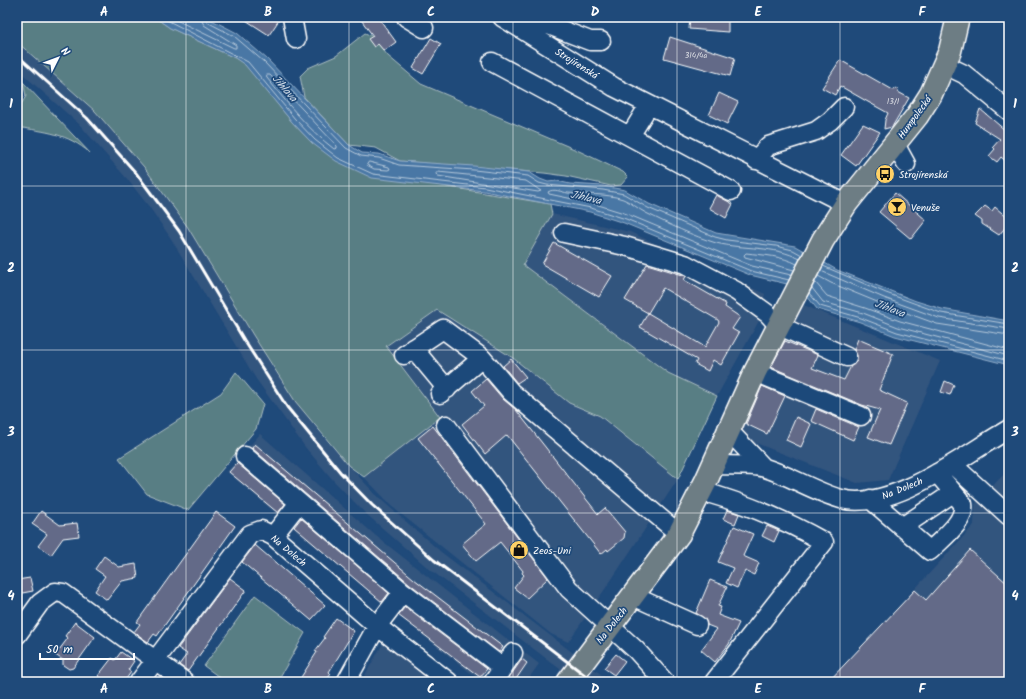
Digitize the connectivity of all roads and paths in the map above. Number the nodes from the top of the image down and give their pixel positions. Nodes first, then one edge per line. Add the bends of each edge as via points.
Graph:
1 (292, 17) edge
2 (406, 17) edge
3 (502, 17) edge
4 (958, 17) edge
5 (523, 21) edge
6 (424, 28) dead end
7 (569, 32) junction
8 (296, 39) dead end
9 (601, 41) dead end
10 (557, 51) junction
11 (492, 62) dead end
12 (945, 65) junction
13 (649, 105) junction
14 (844, 107) dead end
15 (1009, 111) edge
16 (630, 136) junction
17 (895, 144) junction
18 (756, 160) junction
19 (906, 164) dead end
20 (731, 191) dead end
21 (846, 204) junction
22 (564, 234) dead end
23 (781, 321) junction
24 (847, 357) dead end
25 (482, 358) junction
26 (754, 372) junction
27 (860, 416) dead end
28 (446, 425) dead end
29 (727, 429) junction
30 (1009, 429) edge
31 (245, 456) dead end
32 (713, 465) junction
33 (953, 465) junction
34 (763, 467) junction
35 (937, 473) junction
36 (701, 490) junction
37 (953, 493) junction
38 (870, 499) junction
39 (298, 504) junction
40 (1009, 516) edge
41 (902, 527) junction
42 (679, 534) junction
43 (273, 536) junction
44 (403, 592) junction
45 (633, 596) junction
46 (697, 625) dead end
47 (377, 626) junction
48 (610, 626) junction
49 (17, 635) edge
50 (513, 653) dead end
51 (155, 661) junction
52 (498, 675) edge
53 (139, 682) edge
54 (185, 682) edge
55 (346, 682) edge
56 (449, 682) edge
57 (568, 682) edge
58 (665, 682) edge
59 (714, 682) edge

1 - 8 street
2 - 6 street
3 - 5 street, Strojírenská
4 - 12 main road, Humpolecká
5 - 7 street
5 - 10 street, Strojírenská
7 - 9 street via 590,41
7 - 10 street
10 - 13 street, Strojírenská via 614,87
11 - 16 street
12 - 15 street via 964,74
12 - 17 main road, Humpolecká via 927,101
13 - 16 street
13 - 18 street, Strojírenská
14 - 18 street via 816,131 768,146
16 - 20 street
17 - 19 street
17 - 21 main road, Humpolecká
18 - 21 street, Strojírenská
21 - 23 main road, Na Dolech via 822,240
22 - 23 street via 625,246 685,264 736,291
23 - 24 street
23 - 26 main road, Na Dolech
25 - 25 street via 443,329 408,352 444,391
25 - 42 street via 511,392
26 - 27 street
26 - 29 main road, Na Dolech
28 - 48 street via 569,589
29 - 32 main road, Na Dolech
29 - 34 street, Na Dolech
30 - 33 street, Na Dolech
31 - 39 street
32 - 34 street, Na Dolech
32 - 36 main road, Na Dolech
33 - 35 street, Na Dolech
33 - 40 street
34 - 38 street, Na Dolech via 840,498 856,501
35 - 37 street
35 - 38 street, Na Dolech via 884,497
36 - 42 main road, Na Dolech
36 - 59 street via 766,513 824,542
37 - 41 street
37 - 41 street via 963,504 961,518 930,551
38 - 41 street
39 - 43 street
39 - 44 street
42 - 45 main road, Na Dolech
43 - 47 street, Na Dolech
43 - 51 street, Na Dolech via 261,530 250,534
44 - 47 street
44 - 52 street
45 - 46 street
45 - 48 main road, Na Dolech
47 - 55 street
47 - 56 street, Na Dolech
48 - 57 main road, Na Dolech
48 - 58 street
49 - 51 street via 40,602 55,592 63,593
50 - 52 street
51 - 53 street, Na Dolech
51 - 54 street

